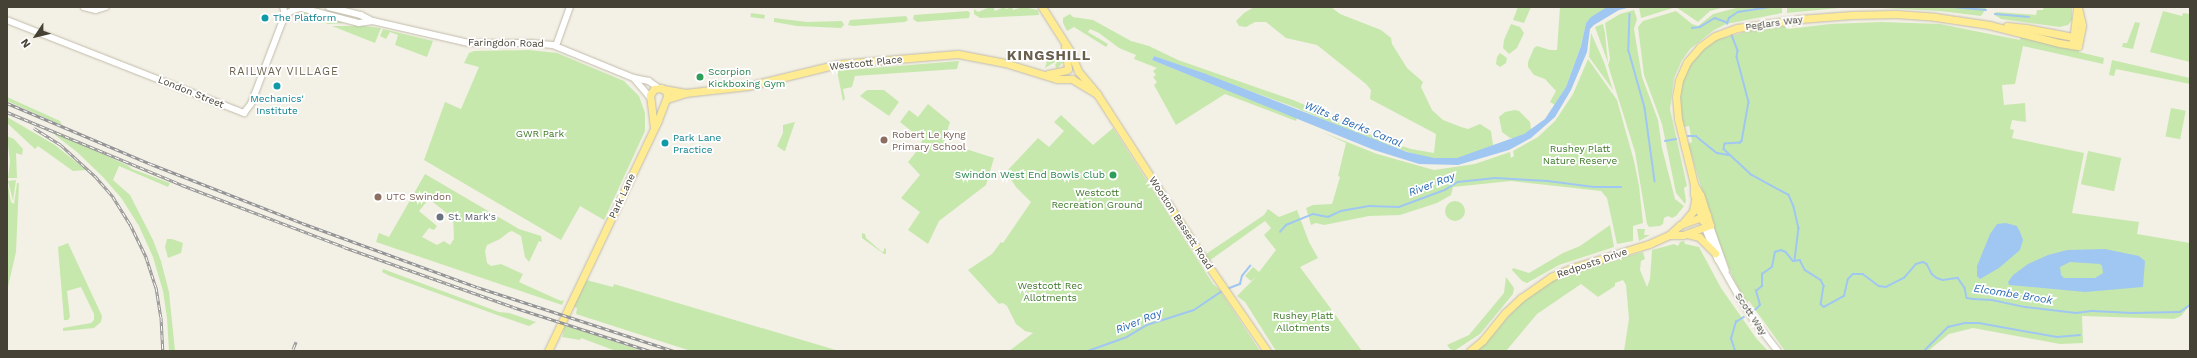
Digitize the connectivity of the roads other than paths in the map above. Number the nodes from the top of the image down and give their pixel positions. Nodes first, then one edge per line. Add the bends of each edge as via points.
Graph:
1 (84, 7) edge
2 (106, 7) edge
3 (283, 7) edge
4 (329, 7) edge
5 (570, 7) edge
6 (1042, 7) edge
7 (2078, 7) edge
8 (300, 8) edge
9 (339, 8) edge
10 (285, 15) junction
11 (329, 15) junction
12 (7, 20) edge
13 (373, 21) junction
14 (556, 46) junction
15 (1065, 46) junction
16 (1068, 70) junction
17 (1077, 70) junction
18 (1046, 75) junction
19 (634, 78) junction
20 (1071, 79) junction
21 (661, 88) junction
22 (685, 93) junction
23 (1097, 94) junction
24 (652, 99) junction
25 (665, 101) junction
26 (654, 127) junction
27 (1694, 184) junction
28 (1695, 197) junction
29 (1704, 216) junction
30 (1680, 225) junction
31 (1708, 226) junction
32 (1669, 235) junction
33 (1683, 235) junction
34 (1715, 252) junction
35 (1728, 274) junction
36 (548, 351) edge
37 (1267, 351) edge
38 (1470, 351) edge
39 (1778, 351) edge

1 - 2 street via 96,10
3 - 10 street
4 - 9 street, Faringdon Road
5 - 14 street
6 - 15 main road, Wootton Bassett Road
7 - 27 main road, Peglars Way via 2082,25 2076,41 2023,27 1997,26 1930,16 1852,15 1777,22 1732,29 1718,34 1691,57 1682,71 1676,90 1678,119
8 - 10 street
8 - 11 street, Faringdon Road
9 - 11 street
9 - 13 street, Faringdon Road
10 - 12 street, London Street via 246,112
11 - 13 street, Faringdon Road via 359,22
13 - 14 street, Faringdon Road via 469,43 530,43
14 - 19 street, Faringdon Road
15 - 16 main road
15 - 17 main road, Wootton Bassett Road
16 - 17 main road via 1073,67
16 - 18 main road, Westcott Place
16 - 20 main road via 1067,75
17 - 20 main road via 1077,76
17 - 23 main road, Wootton Bassett Road
18 - 20 main road, Westcott Place
18 - 22 main road, Westcott Place via 988,59 956,54 838,64 748,86
19 - 21 street, Faringdon Road via 649,81
19 - 24 street, Faringdon Road
20 - 23 main road, Wootton Bassett Road
21 - 22 main road, Westcott Place
21 - 24 main road via 653,90
21 - 25 main road via 667,93
22 - 25 main road, Westcott Place
23 - 37 main road, Wootton Bassett Road
24 - 25 main road via 658,104
24 - 26 main road, Park Lane
25 - 26 main road, Park Lane
26 - 36 main road, Park Lane
27 - 28 main road, Peglars Way
27 - 29 main road, Peglars Way
28 - 29 main road, Peglars Way
28 - 30 main road via 1693,211
29 - 30 main road, Redposts Drive
29 - 31 main road, Peglars Way
30 - 32 main road, Redposts Drive
31 - 33 main road, Redposts Drive
31 - 34 street, Scott Way
31 - 35 street, Scott Way
32 - 33 main road, Redposts Drive
32 - 38 main road, Redposts Drive via 1551,277 1517,302 1486,338
33 - 34 main road via 1692,234 1699,237
34 - 35 street, Scott Way
35 - 39 street, Scott Way via 1751,315

